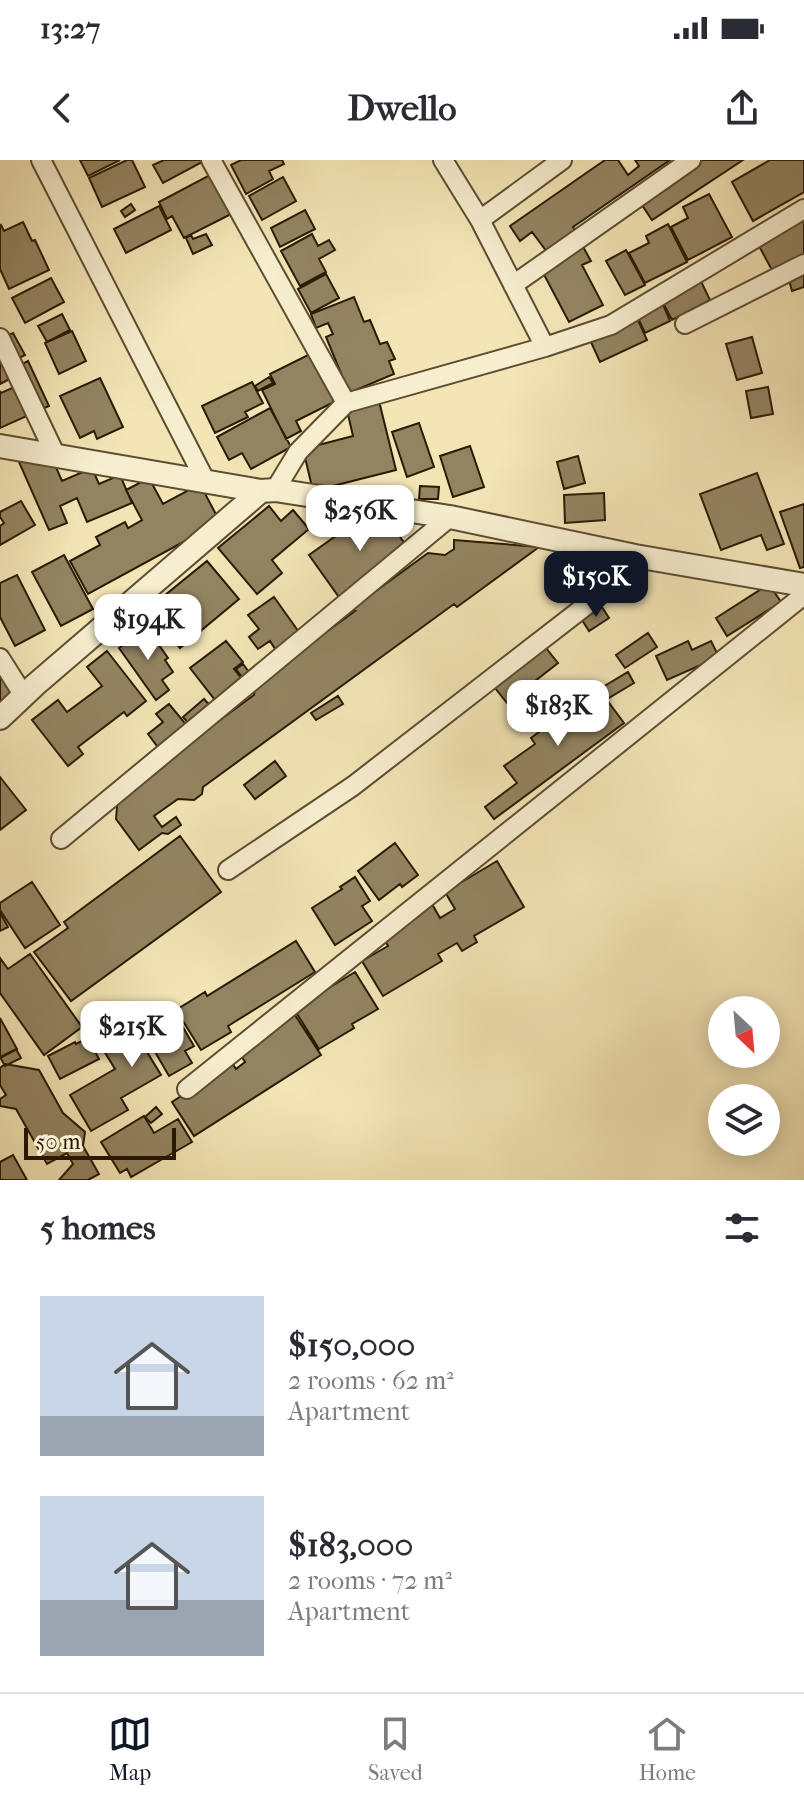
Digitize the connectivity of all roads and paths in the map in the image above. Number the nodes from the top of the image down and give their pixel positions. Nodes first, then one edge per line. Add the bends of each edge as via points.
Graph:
1 (41, 160) edge
2 (211, 160) edge
3 (443, 160) edge
4 (562, 160) edge
5 (691, 160) edge
6 (804, 209) edge
7 (480, 220) junction
8 (804, 264) edge
9 (513, 285) junction
10 (685, 324) dead end
11 (0, 338) edge
12 (545, 347) junction
13 (346, 403) junction
14 (0, 446) edge
15 (56, 456) junction
16 (205, 480) junction
17 (268, 490) junction
18 (450, 517) junction
19 (635, 556) junction
20 (804, 585) edge
21 (804, 595) edge
22 (0, 658) edge
23 (24, 696) junction
24 (0, 718) edge
25 (61, 839) dead end
26 (228, 870) dead end
27 (187, 1089) dead end

1 - 16 street
2 - 13 street
3 - 7 street
4 - 7 street
5 - 9 street
6 - 12 street via 611,325
7 - 9 street
8 - 10 street
9 - 12 street
11 - 15 street
12 - 13 street
13 - 17 street
14 - 15 street
15 - 16 street
16 - 17 street
17 - 18 street
17 - 23 street
18 - 19 street
18 - 25 street
19 - 20 street
19 - 26 street via 606,590 353,786
21 - 27 street
22 - 23 street
23 - 24 street

